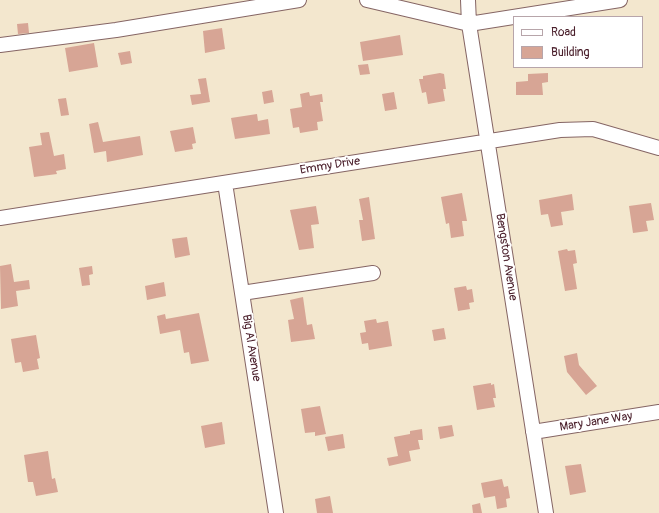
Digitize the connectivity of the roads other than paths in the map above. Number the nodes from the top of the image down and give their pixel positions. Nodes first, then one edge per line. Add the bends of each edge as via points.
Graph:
1 (298, 0) edge
2 (367, 0) edge
3 (468, 0) edge
4 (620, 0) edge
5 (519, 16) edge
6 (513, 17) edge
7 (469, 24) junction
8 (0, 45) edge
9 (488, 142) junction
10 (659, 148) edge
11 (225, 183) junction
12 (0, 218) edge
13 (373, 273) dead end
14 (242, 293) junction
15 (659, 412) edge
16 (533, 432) junction
17 (276, 513) edge
18 (546, 513) edge

1 - 8 street via 116,30
2 - 7 street
3 - 7 street, Bengston Avenue
4 - 5 street
6 - 7 street
7 - 9 street, Bengston Avenue
9 - 10 street, Emmy Drive via 560,130 593,129
9 - 11 street, Emmy Drive
9 - 16 street, Bengston Avenue
11 - 12 street, Emmy Drive
11 - 14 street, Big Al Avenue
13 - 14 street
14 - 17 street, Big Al Avenue
15 - 16 street, Mary Jane Way
16 - 18 street, Bengston Avenue

